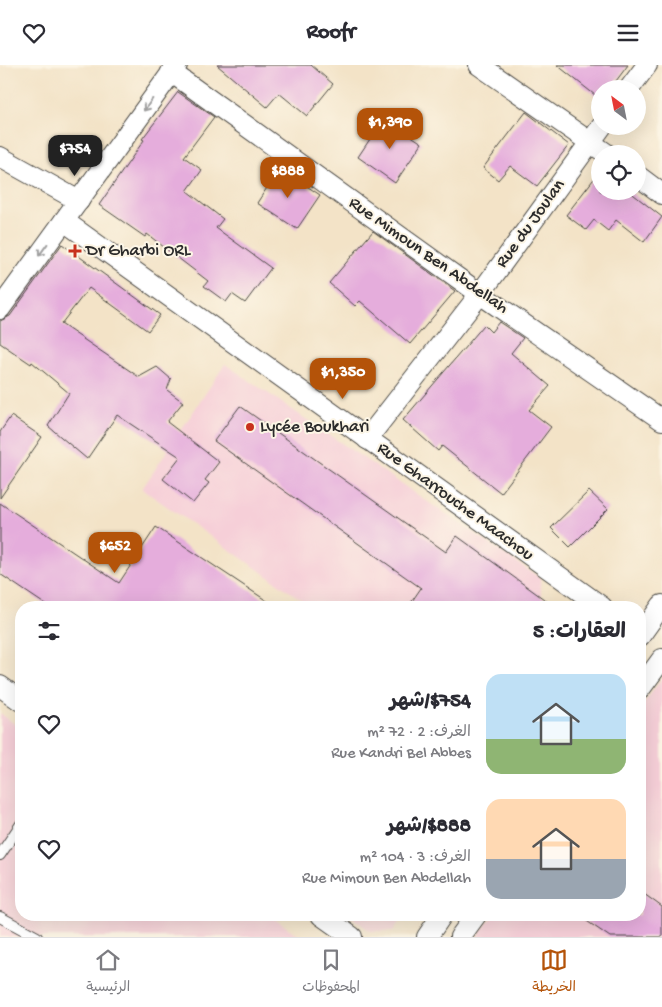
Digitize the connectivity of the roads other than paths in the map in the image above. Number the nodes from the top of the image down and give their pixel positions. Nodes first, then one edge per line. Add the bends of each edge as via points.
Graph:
1 (479, 65) edge
2 (647, 65) edge
3 (174, 69) edge
4 (636, 80) edge
5 (591, 131) edge
6 (595, 135) edge
7 (0, 157) edge
8 (646, 182) edge
9 (662, 194) edge
10 (79, 201) junction
11 (64, 221) junction
12 (480, 294) junction
13 (0, 309) edge
14 (662, 420) edge
15 (366, 439) junction
16 (594, 601) edge
17 (662, 605) edge
18 (646, 627) edge
19 (646, 639) edge
20 (662, 651) edge
21 (662, 659) edge
22 (646, 681) edge
23 (0, 686) edge
24 (15, 697) edge
25 (15, 833) edge
26 (0, 855) edge
27 (0, 917) edge
28 (329, 921) edge
29 (438, 921) edge
30 (472, 921) edge
31 (37, 937) edge
32 (352, 937) edge
33 (427, 937) edge
34 (460, 937) edge

1 - 5 street
2 - 4 street
3 -> 10 street
3 - 12 street, Rue Mimoun Ben Abdellah
6 - 12 street, Rue du Joulan
7 - 10 street
8 - 9 street
10 - 11 street
11 -> 13 street
11 - 15 street, Rue Gharrouche Maachou
12 - 14 street, Rue Mimoun Ben Abdellah
12 - 15 street, Rue du Joulan
15 - 16 street, Rue Gharrouche Maachou
17 - 18 street
19 - 20 street
21 - 22 street
23 - 24 street
25 - 26 lane
27 - 31 lane
28 - 32 street
29 - 33 street
30 - 34 street

